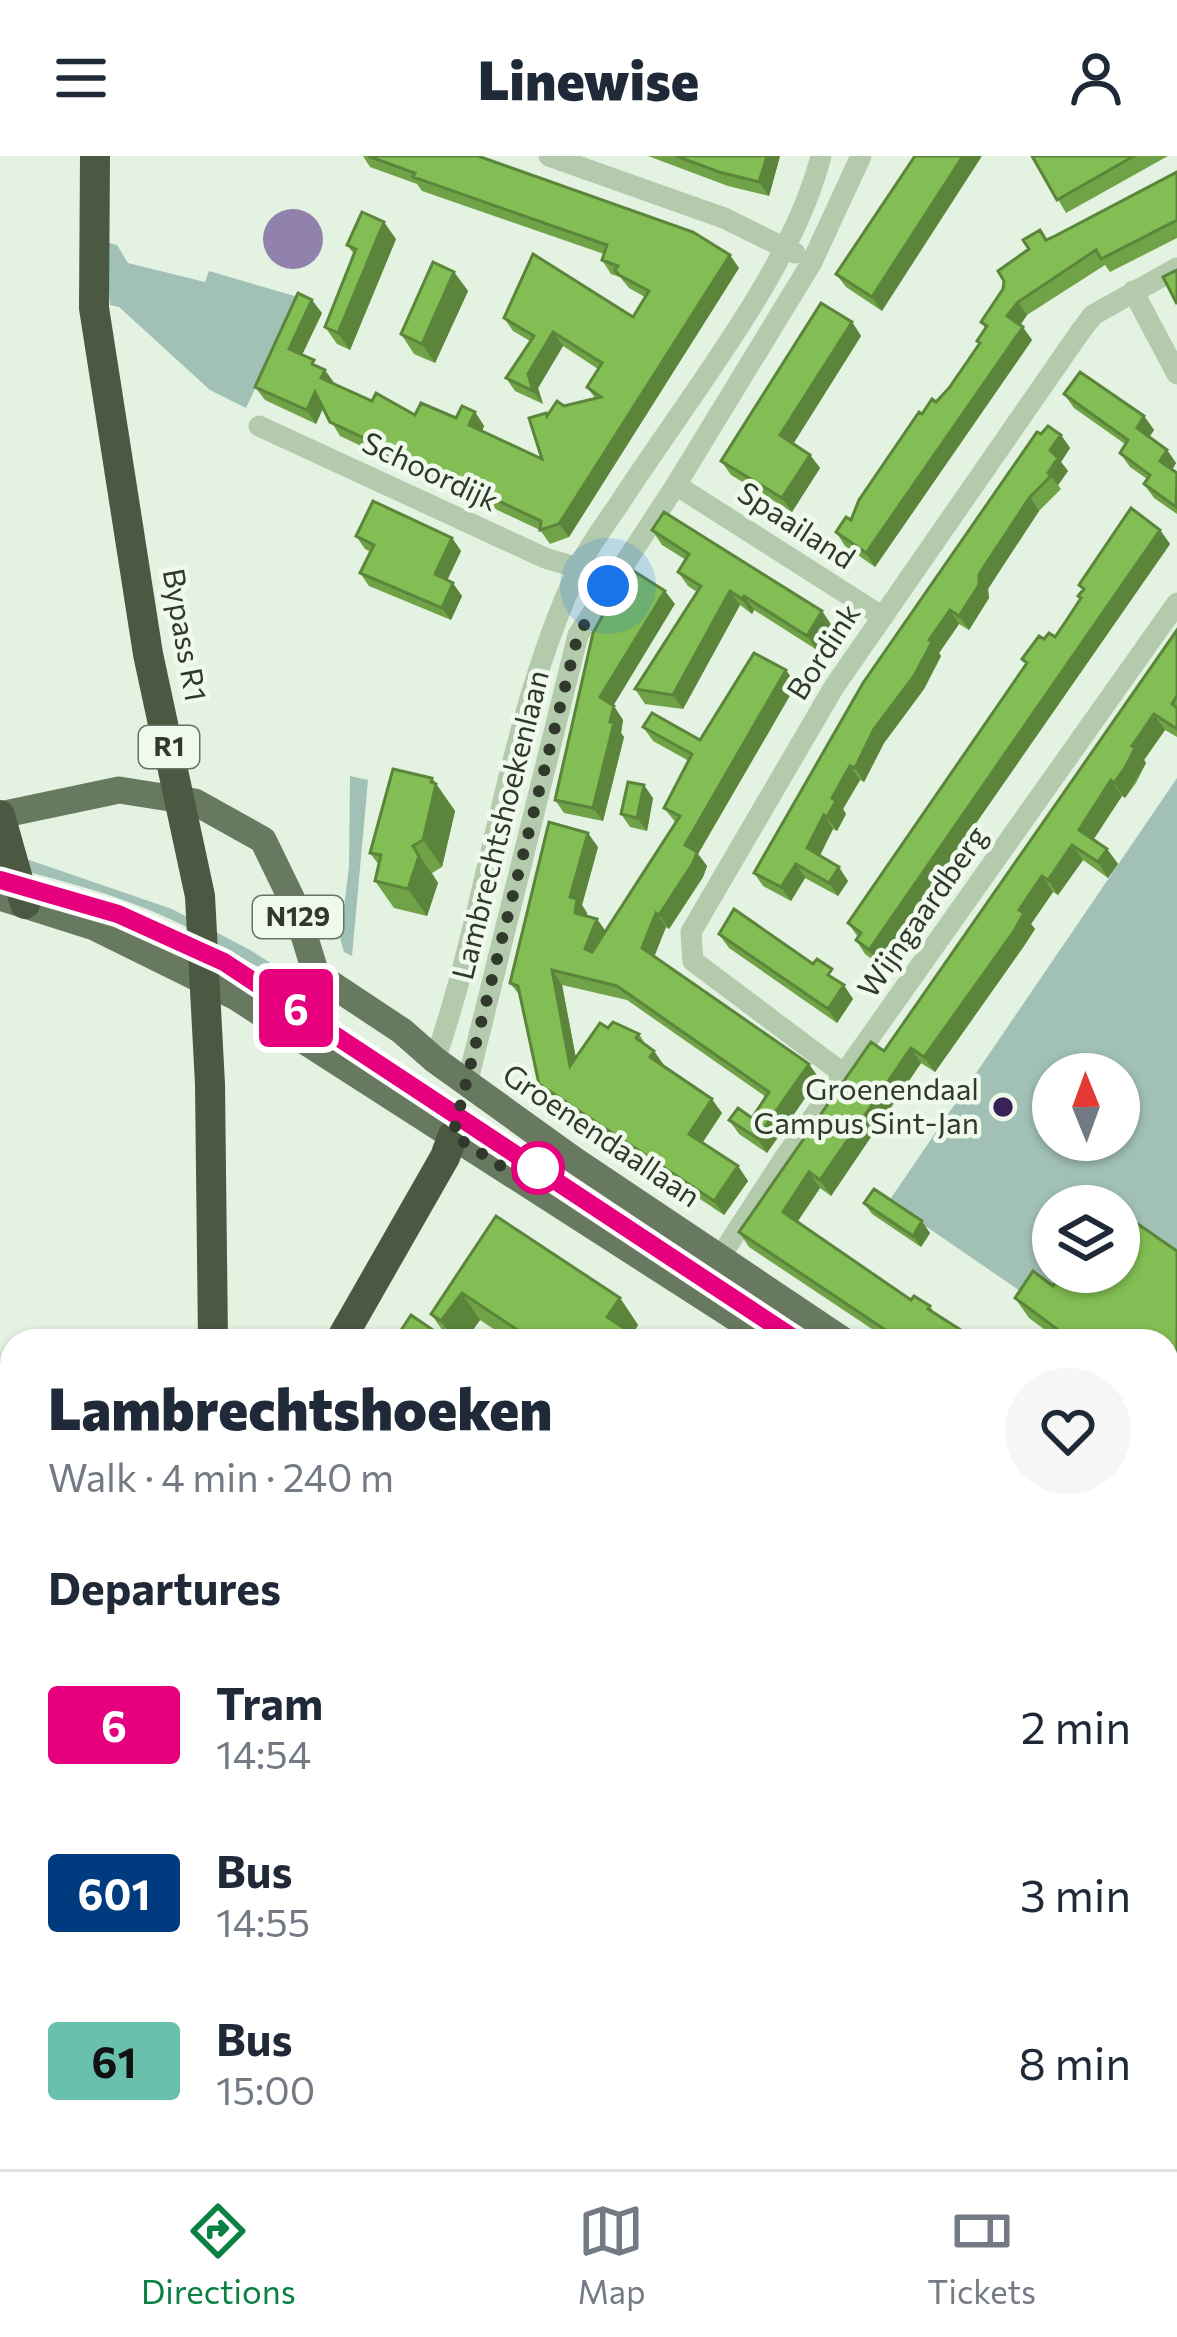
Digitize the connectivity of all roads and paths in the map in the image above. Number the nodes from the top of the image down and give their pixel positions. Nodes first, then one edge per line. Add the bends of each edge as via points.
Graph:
1 (95, 156) edge
2 (821, 156) edge
3 (861, 156) edge
4 (563, 158) edge
5 (784, 247) junction
6 (812, 262) junction
7 (1177, 268) edge
8 (1132, 291) junction
9 (1177, 374) edge
10 (260, 426) dead end
11 (676, 485) junction
12 (578, 568) junction
13 (608, 586) junction
14 (1177, 603) edge
15 (883, 617) junction
16 (0, 815) edge
17 (13, 901) edge
18 (435, 1060) junction
19 (845, 1075) junction
20 (467, 1084) junction
21 (415, 1111) junction
22 (453, 1135) junction
23 (720, 1257) junction
24 (214, 1329) edge
25 (347, 1329) edge
26 (753, 1329) edge
27 (826, 1329) edge

1 - 24 highway, Bypass R1 / R1, bridge via 94,308 148,654 200,896
2 - 5 street, Lambrechtshoekenlaan
3 - 6 street, Lambrechtshoekenlaan
4 - 5 street
5 - 6 street
5 - 12 street, Lambrechtshoekenlaan
6 - 11 street, Lambrechtshoekenlaan
7 - 8 street, Bordink
8 - 9 street
8 - 15 street, Bordink via 1093,315
10 - 12 street, Schoordijk
11 - 13 street, Lambrechtshoekenlaan
11 - 15 street, Spaailand
12 - 13 street
12 - 18 street, Lambrechtshoekenlaan via 545,650
13 - 20 street, Lambrechtshoekenlaan via 578,635
14 - 19 street, Wijngaardberg
15 - 19 street, Bordink via 691,932 693,961
16 - 17 highway
16 - 18 main road, Groenendaallaan / N129 via 119,790 195,802 263,840 316,974
17 - 21 main road via 94,927 236,998
18 - 20 main road, Groenendaallaan / N129
18 - 21 main road
19 - 23 street, Wijngaardberg
20 - 22 main road
20 - 23 main road, Groenendaallaan / N129
21 - 22 main road
22 - 25 highway
22 - 26 main road
23 - 27 main road, Groenendaallaan / N129

